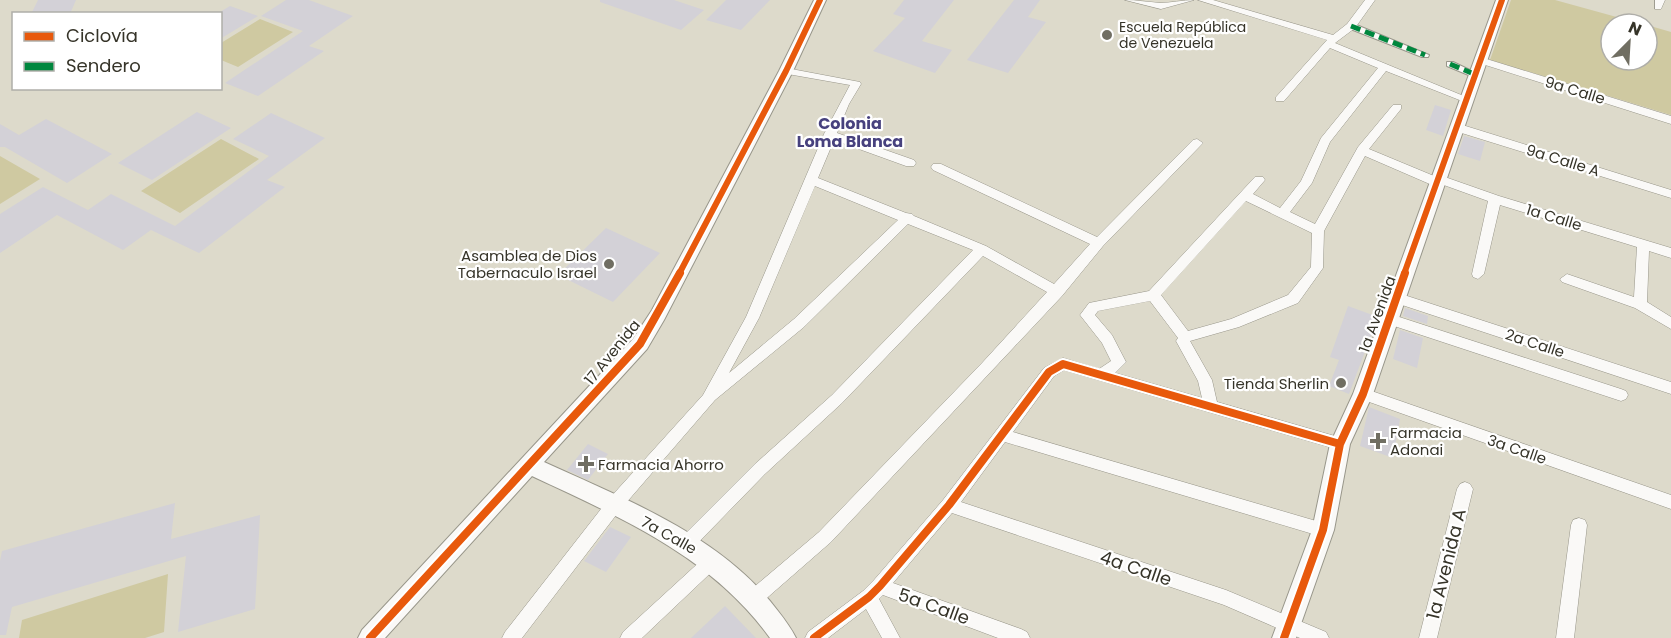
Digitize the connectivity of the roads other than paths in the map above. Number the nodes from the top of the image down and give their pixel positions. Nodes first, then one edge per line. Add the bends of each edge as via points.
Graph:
1 (820, 0) edge
2 (1130, 0) edge
3 (1189, 0) edge
4 (1203, 0) edge
5 (1370, 0) edge
6 (1502, 0) edge
7 (1351, 26) junction
8 (1331, 41) junction
9 (1425, 55) dead end
10 (1450, 64) dead end
11 (1384, 67) junction
12 (1477, 67) junction
13 (786, 71) junction
14 (1280, 99) dead end
15 (1466, 99) junction
16 (1397, 107) dead end
17 (1671, 120) edge
18 (1456, 127) junction
19 (830, 134) junction
20 (1197, 143) dead end
21 (1362, 150) junction
22 (910, 163) dead end
23 (937, 167) dead end
24 (812, 180) junction
25 (1258, 180) dead end
26 (1437, 181) junction
27 (1671, 194) edge
28 (1245, 195) junction
29 (1495, 199) junction
30 (1282, 214) junction
31 (908, 217) junction
32 (1318, 231) junction
33 (1099, 243) junction
34 (1643, 245) junction
35 (981, 249) junction
36 (1671, 253) edge
37 (1478, 274) dead end
38 (1567, 279) dead end
39 (1057, 292) junction
40 (1153, 295) junction
41 (1398, 298) junction
42 (1640, 304) junction
43 (1390, 320) junction
44 (1671, 324) edge
45 (1185, 337) junction
46 (1099, 375) junction
47 (1671, 388) edge
48 (1363, 394) junction
49 (1621, 395) dead end
50 (708, 399) junction
51 (1211, 407) junction
52 (1002, 435) junction
53 (1340, 444) junction
54 (530, 465) junction
55 (1465, 489) dead end
56 (1671, 502) edge
57 (614, 505) junction
58 (949, 505) junction
59 (1579, 525) dead end
60 (1323, 530) junction
61 (687, 543) junction
62 (711, 561) junction
63 (875, 591) junction
64 (754, 598) junction
65 (1287, 632) edge
66 (637, 636) edge
67 (370, 638) edge
68 (511, 638) edge
69 (784, 638) edge
70 (814, 638) edge
71 (891, 638) edge
72 (1021, 638) edge
73 (1320, 638) edge
74 (1428, 638) edge
75 (1565, 638) edge

1 - 13 street, 17 Avenida
2 - 3 street via 1161,6
4 - 8 street
5 - 7 street
6 - 12 street, 1a Avenida
7 - 8 street
7 - 9 street
8 - 11 street
8 - 14 street
10 - 12 street
11 - 15 street
11 - 30 street via 1325,141 1310,176
12 - 15 street, 1a Avenida
12 - 17 street, 9a Calle
13 - 19 street via 856,84
13 - 54 street, 17 Avenida via 640,344
15 - 18 street, 1a Avenida
16 - 21 street
18 - 26 street, 1a Avenida
18 - 27 street, 9a Calle A
19 - 22 street
19 - 24 street
20 - 33 street
21 - 26 street, 1a Calle
21 - 32 street
23 - 33 street
24 - 31 street
24 - 50 street via 752,318
25 - 28 street
26 - 29 street, 1a Calle
26 - 41 street, 1a Avenida
28 - 30 street
28 - 40 street
29 - 34 street, 1a Calle
29 - 37 street
30 - 32 street
31 - 35 street
31 - 50 street via 799,323
32 - 45 street via 1317,268 1293,299 1234,323
33 - 39 street
34 - 36 street, 1a Calle
34 - 42 street
35 - 39 street
35 - 61 street via 837,399
38 - 42 street
39 - 64 street via 825,537
40 - 45 street
40 - 46 street via 1089,311 1087,315 1107,339 1119,362
41 - 43 street, 1a Avenida
41 - 47 street, 2a Calle
42 - 44 street
43 - 48 street, 1a Avenida
43 - 49 street
45 - 51 street via 1183,341 1205,380
46 - 51 street
46 - 52 street via 1063,364 1055,367
48 - 53 street, 1a Avenida
48 - 56 street, 3a Calle
50 - 57 street
51 - 53 street
52 - 58 street
52 - 60 street
53 - 60 street, 1a Avenida
54 - 57 street, 7a Calle
54 - 67 street, 17 Avenida
55 - 74 street, 1a Avenida A
57 - 61 street, 7a Calle
57 - 68 street
58 - 63 street
58 - 65 street, 4a Calle via 1226,598
59 - 75 street
60 - 65 street, 1a Avenida
61 - 62 street, 7a Calle
62 - 64 street, 7a Calle
62 - 66 street
63 - 70 street
63 - 71 street
63 - 72 street, 5a Calle
64 - 69 street, 7a Calle
65 - 73 street, 4a Calle

